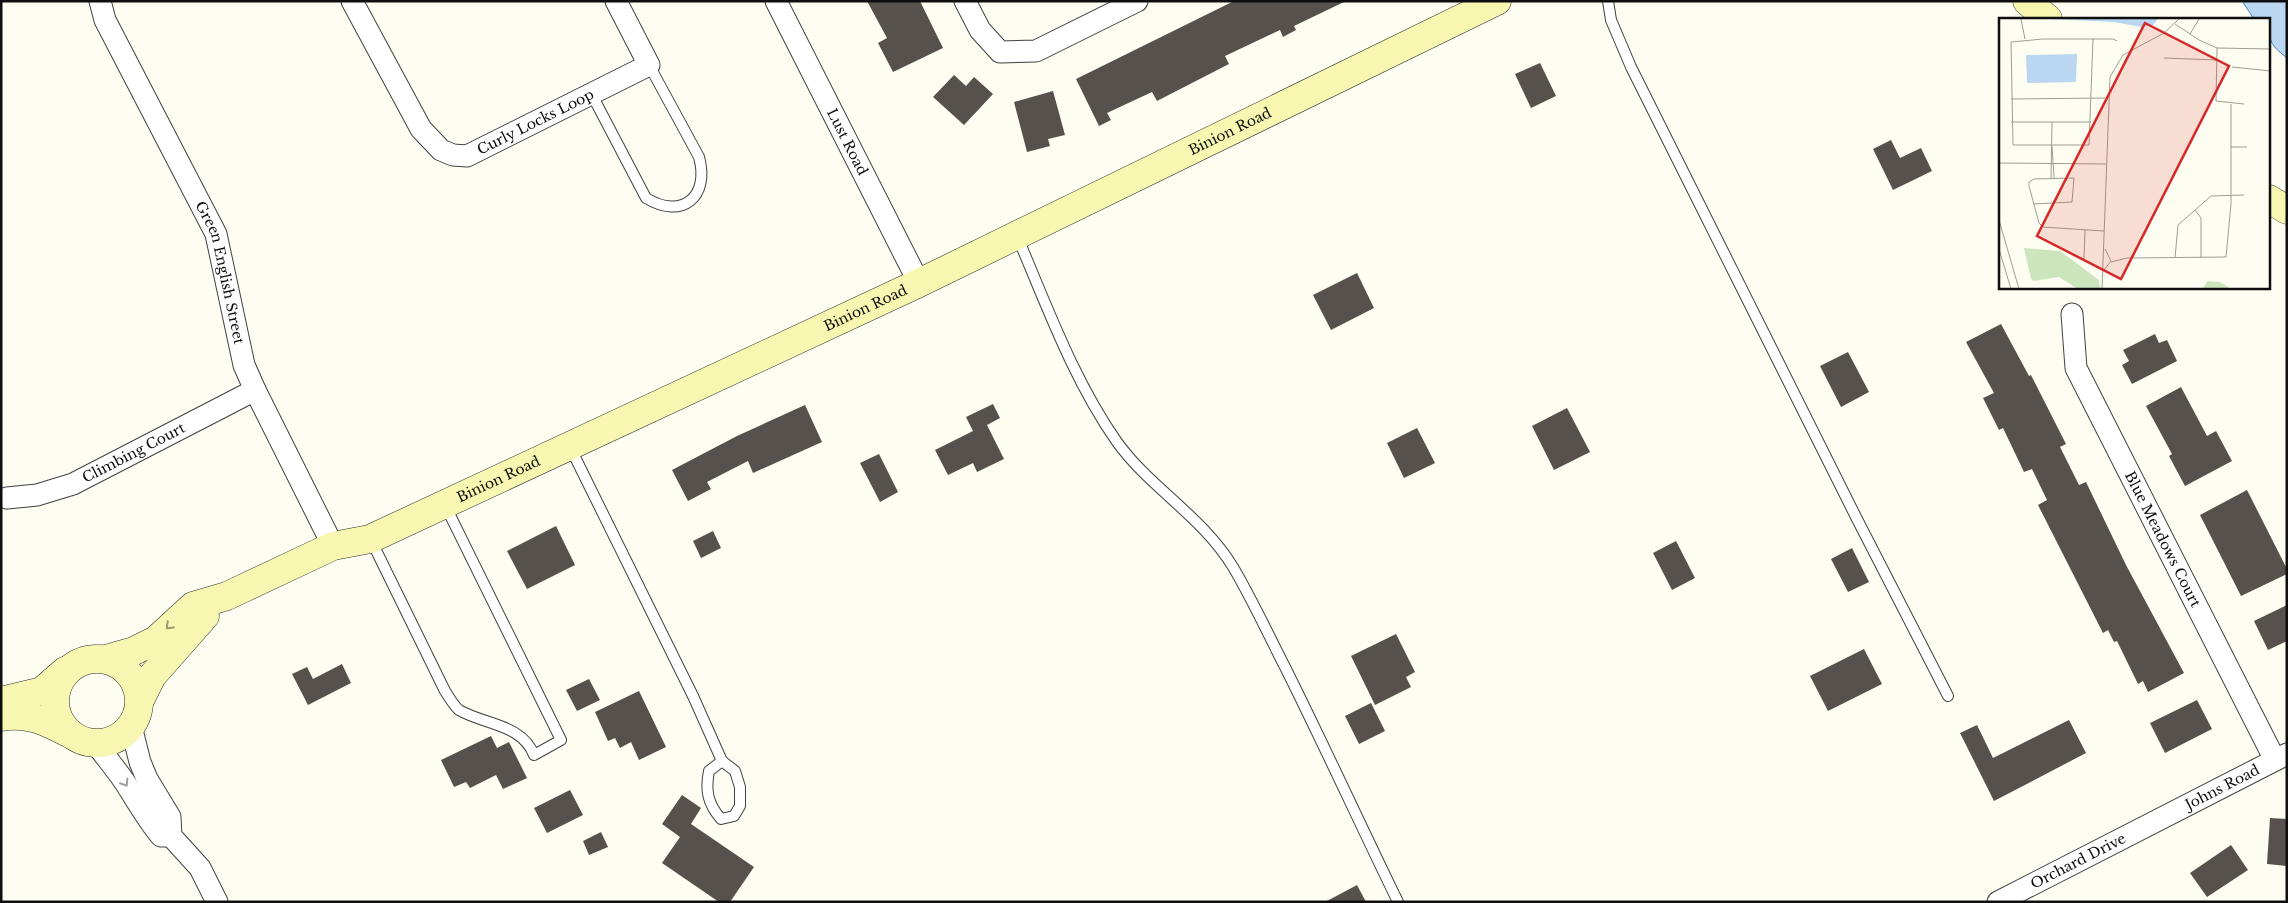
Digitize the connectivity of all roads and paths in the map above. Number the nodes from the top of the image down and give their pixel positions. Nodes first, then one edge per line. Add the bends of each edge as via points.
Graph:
1 (100, 1) edge
2 (352, 1) edge
3 (616, 1) edge
4 (776, 1) edge
5 (965, 1) edge
6 (1137, 1) edge
7 (1608, 1) edge
8 (2027, 1) edge
9 (1486, 4) edge
10 (2047, 18) edge
11 (649, 65) junction
12 (592, 95) junction
13 (2270, 200) edge
14 (2287, 210) edge
15 (1016, 235) junction
16 (919, 282) junction
17 (2072, 314) dead end
18 (255, 390) junction
19 (569, 446) junction
20 (7, 498) dead end
21 (445, 504) junction
22 (370, 539) junction
23 (333, 546) junction
24 (227, 596) junction
25 (106, 659) junction
26 (66, 670) junction
27 (1948, 696) dead end
28 (140, 700) junction
29 (1, 701) edge
30 (1, 717) edge
31 (132, 726) junction
32 (70, 734) junction
33 (96, 744) junction
34 (2281, 757) edge
35 (722, 762) junction
36 (2157, 820) joint
37 (172, 836) junction
38 (217, 902) edge
39 (1398, 902) edge
40 (1998, 902) edge

1 - 18 street, Green English Street via 105,20 216,234 244,365
2 - 12 street, Curly Locks Loop via 421,129 441,150 453,155 468,156 480,151
3 - 11 street
4 - 16 street, Lust Road
5 - 6 street via 980,30 1000,52 1036,51
7 - 27 lane via 1611,20 1636,76
8 - 10 main road
9 - 15 main road, Binion Road
11 - 12 street, Curly Locks Loop
11 - 12 lane via 699,157 702,170 702,182 696,195 679,206 662,206 646,198
13 - 14 main road
15 - 16 main road, Binion Road
15 - 39 lane via 1068,358 1118,443 1206,530 1233,568 1306,709
16 - 19 main road, Binion Road
17 - 34 street, Blue Meadows Court via 2076,368
18 - 20 street, Climbing Court via 74,484 37,495
18 - 23 street, Green English Street
19 - 21 main road, Binion Road
19 - 35 lane via 693,696
21 - 22 main road, Binion Road
21 - 22 lane via 561,740 534,755 530,745 519,734 458,709 445,691
22 - 23 main road, Binion Road
23 - 24 main road, Binion Road
24 -> 25 main road, Binion Road via 193,606 156,640 134,652
24 - 28 main road, Binion Road via 172,651 152,676
25 - 26 main road via 92,658
25 - 28 main road via 130,674
26 - 29 main road via 42,690
26 - 32 main road via 54,696 55,710
28 - 31 main road
30 - 32 main road via 16,714 42,720
31 - 33 main road via 110,742
31 - 37 street via 140,762 170,817
32 - 33 main road
33 -> 37 street via 152,826 161,836
34 - 36 street, Johns Road
35 - 35 lane via 709,771 707,781 707,797 721,820 734,816 740,806 740,787 735,772
36 - 40 street, Orchard Drive
37 - 38 street via 200,868

